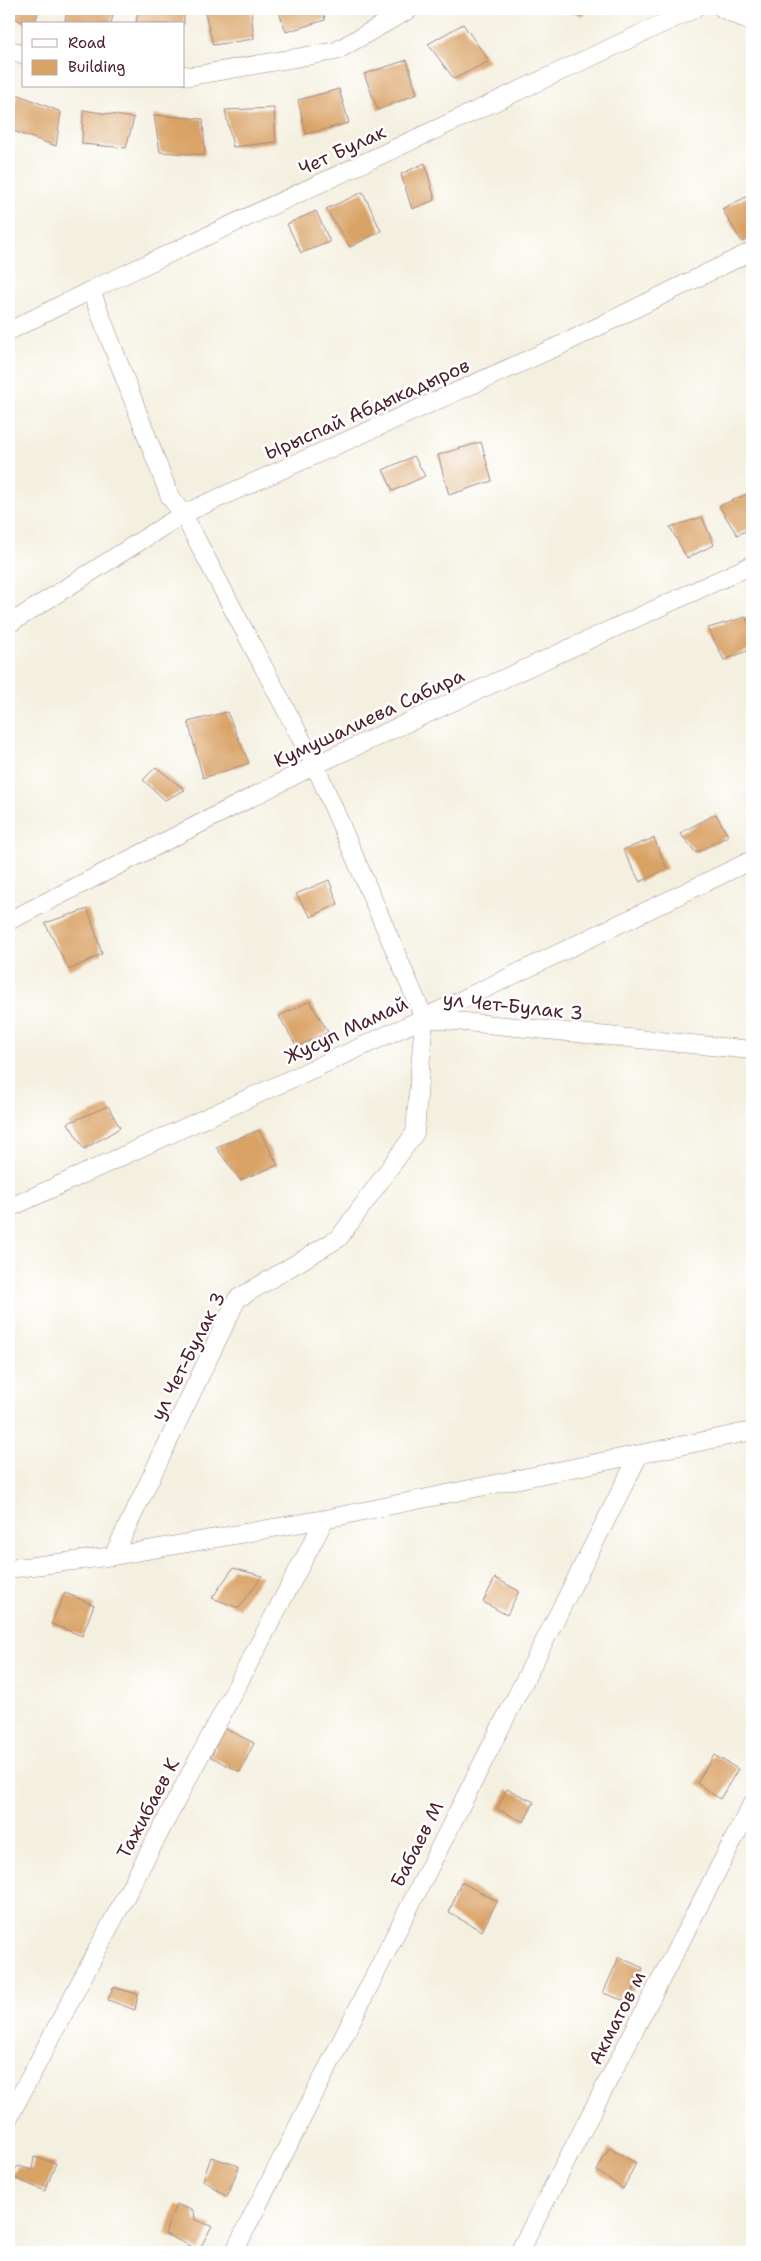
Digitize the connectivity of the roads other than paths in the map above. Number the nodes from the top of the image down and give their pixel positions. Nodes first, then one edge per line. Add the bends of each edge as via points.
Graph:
1 (410, 9) edge
2 (694, 9) edge
3 (723, 9) edge
4 (752, 22) edge
5 (9, 48) edge
6 (22, 54) edge
7 (185, 75) edge
8 (752, 250) edge
9 (91, 290) junction
10 (9, 331) edge
11 (183, 514) junction
12 (752, 565) edge
13 (9, 624) edge
14 (315, 765) junction
15 (752, 860) edge
16 (9, 921) edge
17 (424, 1018) junction
18 (752, 1050) edge
19 (9, 1208) edge
20 (752, 1431) edge
21 (639, 1454) junction
22 (325, 1519) junction
23 (113, 1556) junction
24 (9, 1569) edge
25 (752, 1804) edge
26 (9, 2117) edge
27 (234, 2252) edge
28 (519, 2252) edge

1 - 7 street via 336,51
2 - 9 street, Чет Булак
3 - 4 street
5 - 6 street
8 - 11 street, Ырыспай Абдыкадыров via 563,344
9 - 10 street, Чет Булак
9 - 11 street via 170,497
11 - 13 street, Ырыспай Абдыкадыров
11 - 14 street
12 - 14 street, Кумушалиева Сабира
14 - 16 street, Кумушалиева Сабира
14 - 17 street
15 - 17 street, Жусуп Мамай
17 - 18 street, ул Чет-Булак 3
17 - 19 street, Жусуп Мамай
17 - 23 street, ул Чет-Булак 3 via 415,1133 340,1238 237,1299
20 - 21 street
21 - 22 street
21 - 27 street, Бабаев М
22 - 23 street
22 - 26 street, Тажибаев К
23 - 24 street
25 - 28 street, Акматов м

